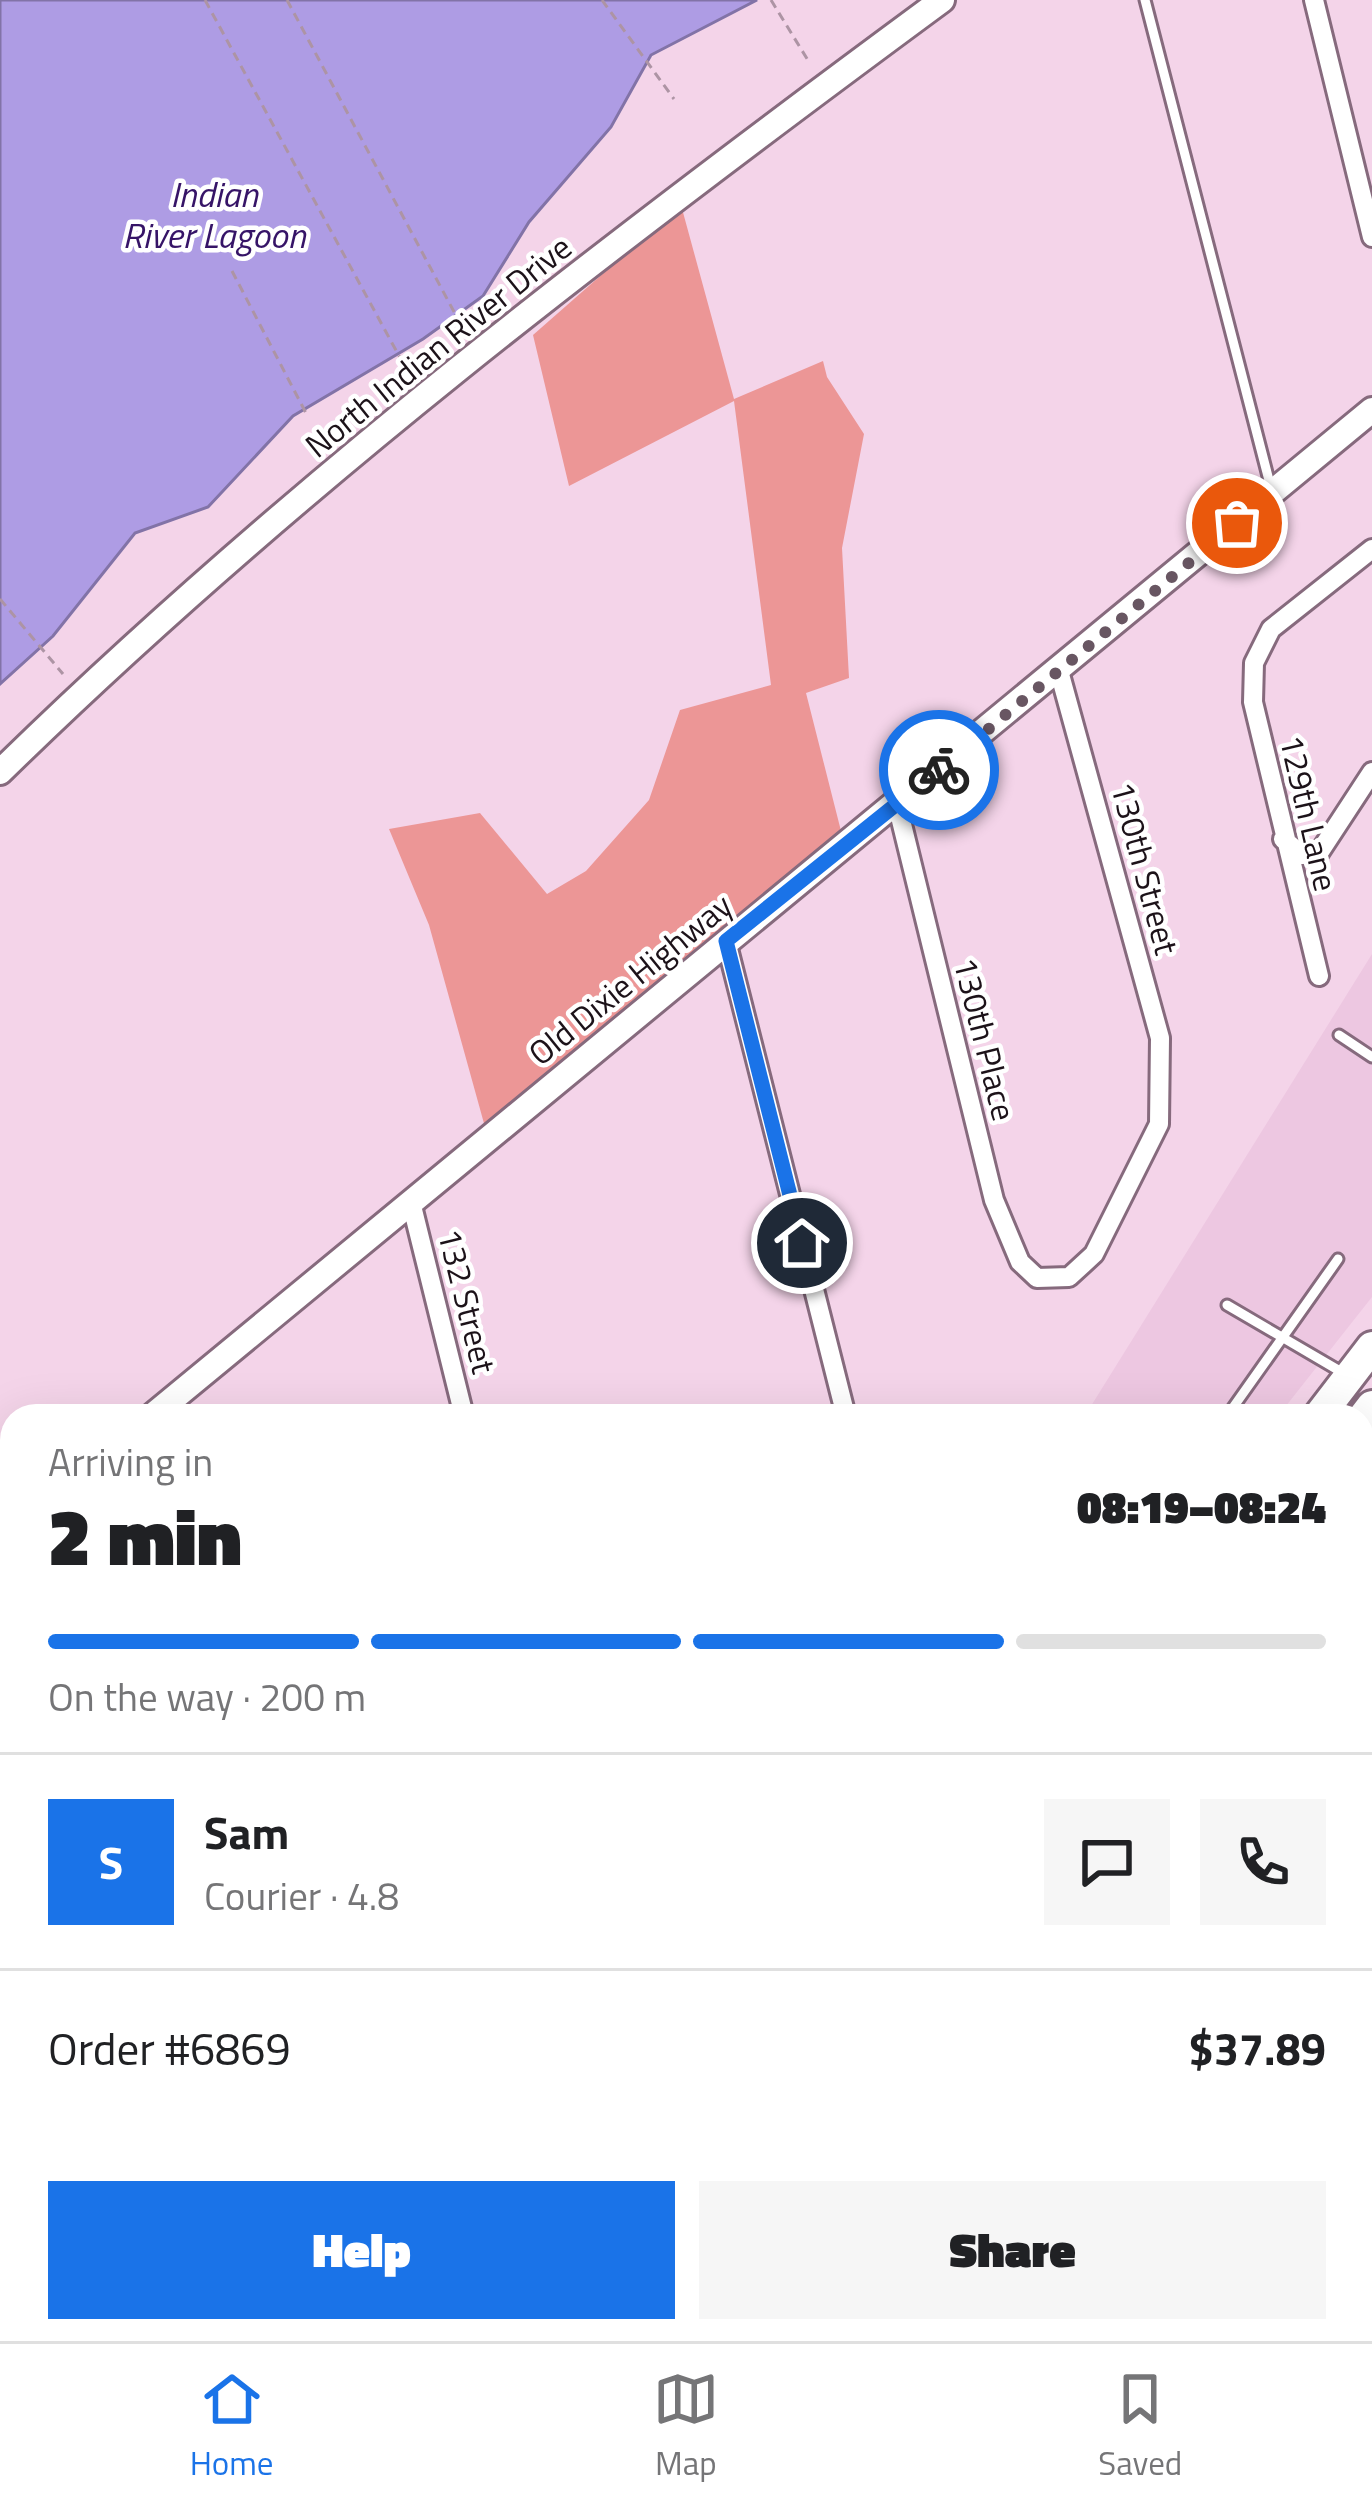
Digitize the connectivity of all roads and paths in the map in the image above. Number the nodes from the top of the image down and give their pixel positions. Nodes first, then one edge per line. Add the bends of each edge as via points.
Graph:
1 (205, 0) edge
2 (287, 0) edge
3 (602, 0) edge
4 (771, 0) edge
5 (942, 0) edge
6 (1145, 0) edge
7 (1314, 0) edge
8 (809, 62) dead end
9 (674, 99) dead end
10 (1372, 237) edge
11 (232, 271) dead end
12 (460, 323) dead end
13 (404, 364) dead end
14 (1372, 410) edge
15 (308, 417) dead end
16 (1272, 493) junction
17 (1372, 549) edge
18 (0, 599) edge
19 (1059, 670) junction
20 (63, 674) dead end
21 (0, 772) edge
22 (1372, 772) edge
23 (897, 804) junction
24 (1283, 839) junction
25 (726, 941) junction
26 (1319, 976) dead end
27 (1339, 1035) dead end
28 (1372, 1057) edge
29 (411, 1202) junction
30 (1338, 1258) dead end
31 (1037, 1278) joint
32 (1227, 1305) dead end
33 (1283, 1338) junction
34 (1372, 1347) edge
35 (1349, 1376) junction
36 (167, 1404) edge
37 (461, 1404) edge
38 (843, 1404) edge
39 (1236, 1404) edge
40 (1328, 1404) edge

1 - 13 path
2 - 12 path
3 - 9 path
4 - 8 path
5 - 21 street, North Indian River Drive via 649,216 232,557
6 - 16 lane
7 - 10 street
11 - 15 path
14 - 16 street, Old Dixie Highway
16 - 19 street, Old Dixie Highway
17 - 24 street, 129th Lane via 1271,628 1254,663 1253,702
18 - 20 path
19 - 23 street, Old Dixie Highway
19 - 31 street, 130th Street via 1160,1038 1161,1083 1159,1124 1094,1254 1069,1277
22 - 24 street via 1319,854 1302,855
23 - 25 street, Old Dixie Highway
23 - 31 street, 130th Place via 994,1200 1020,1262
24 - 26 street, 129th Lane
25 - 29 street, Old Dixie Highway
25 - 38 street
27 - 28 lane
29 - 36 street, Old Dixie Highway
29 - 37 street, 132 Street
30 - 33 lane
32 - 33 lane
33 - 35 lane
33 - 39 lane
34 - 35 main road
35 - 40 main road

